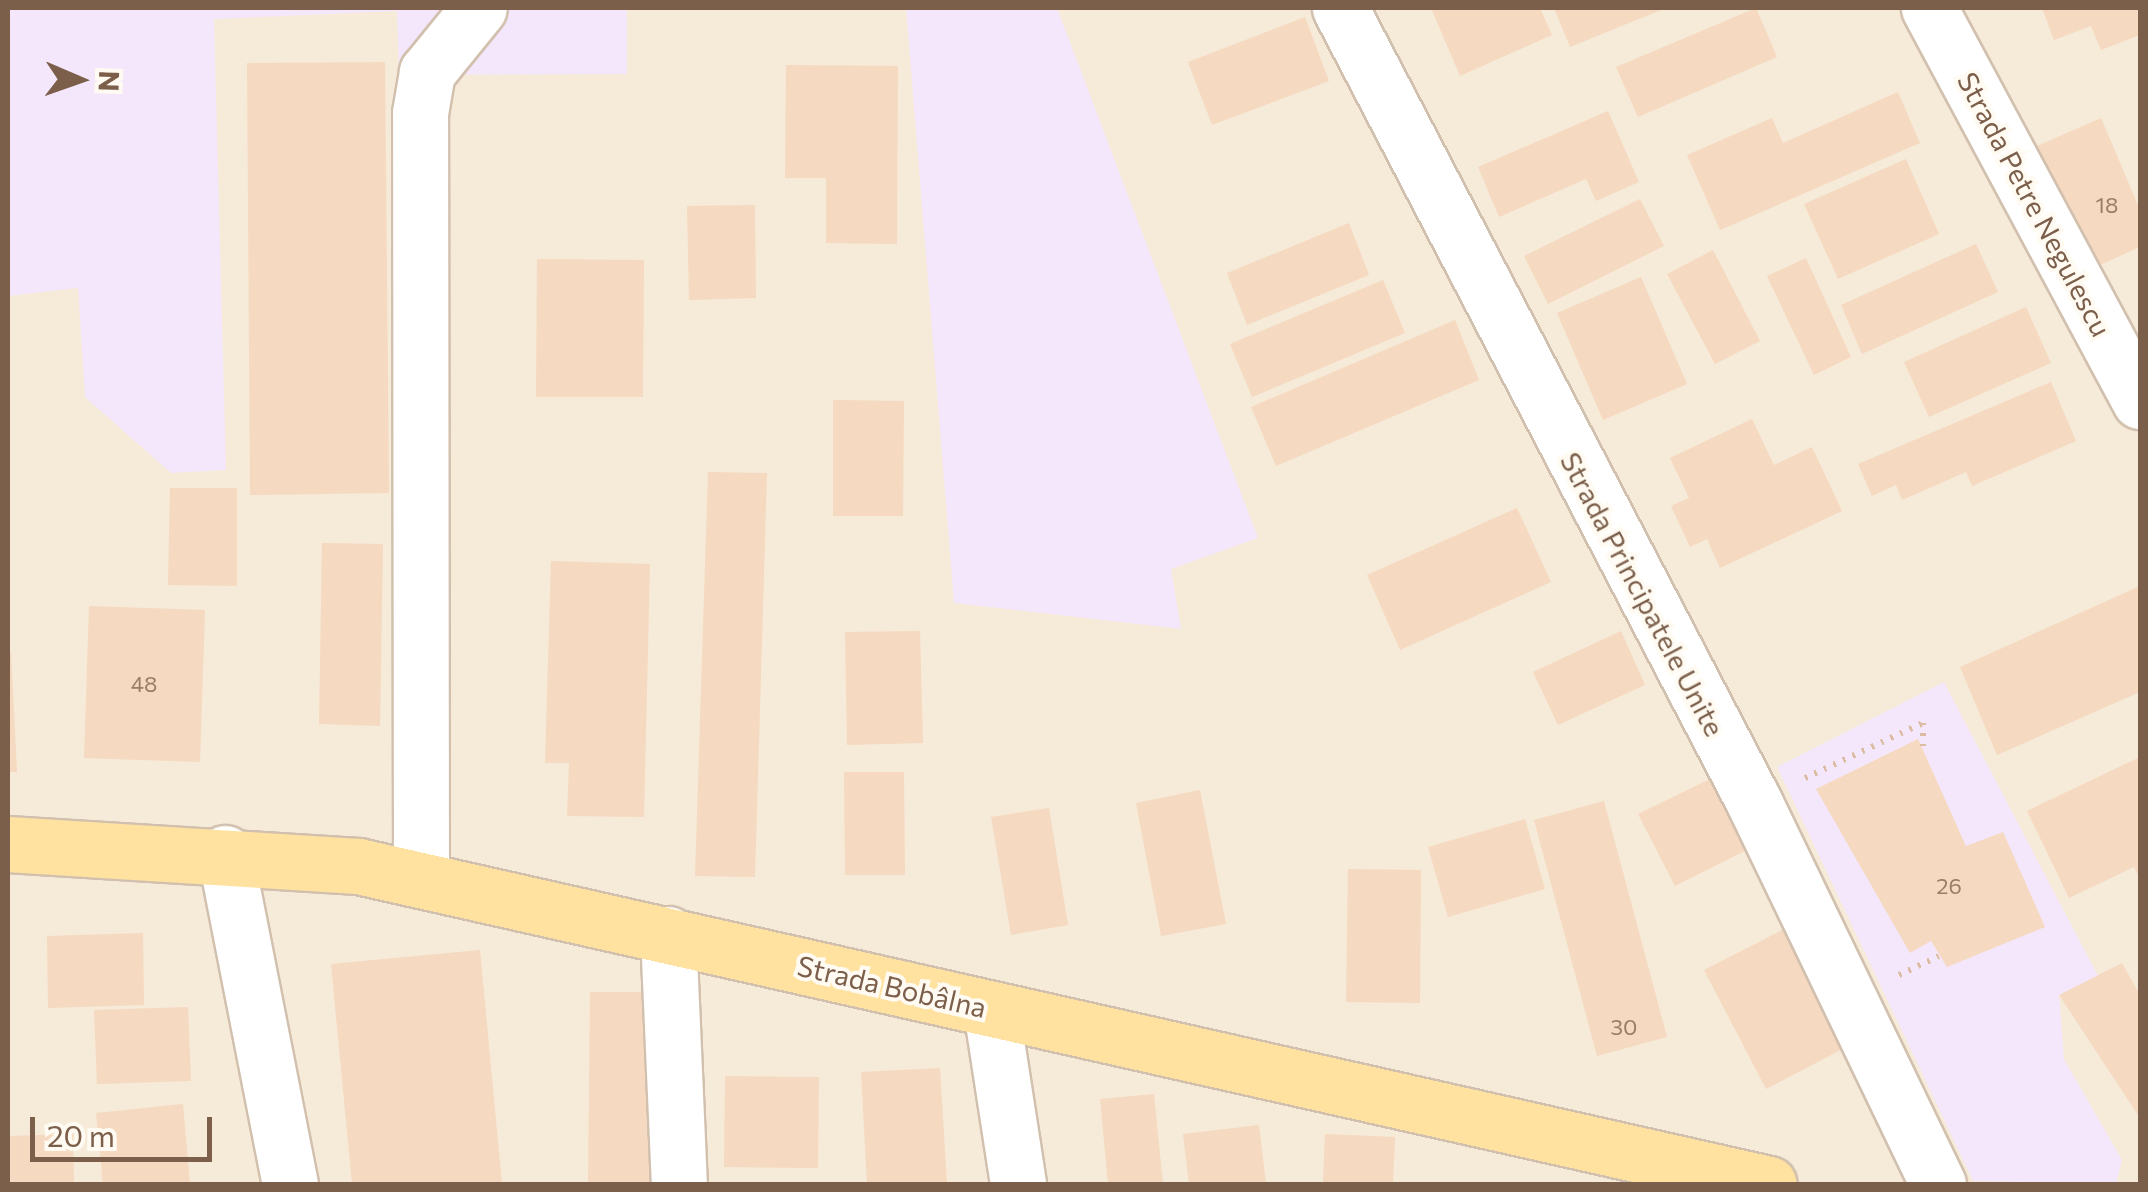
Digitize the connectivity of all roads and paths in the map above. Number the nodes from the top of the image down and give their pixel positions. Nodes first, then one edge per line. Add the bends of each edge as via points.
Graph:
1 (479, 8) edge
2 (1340, 8) edge
3 (1929, 8) edge
4 (2140, 401) edge
5 (1923, 749) dead end
6 (1755, 804) junction
7 (8, 844) edge
8 (225, 853) junction
9 (421, 880) junction
10 (668, 934) junction
11 (991, 1008) junction
12 (290, 1184) edge
13 (679, 1184) edge
14 (1018, 1184) edge
15 (1769, 1184) edge
16 (1938, 1184) edge

1 - 9 street via 427,72 420,113
2 - 6 street, Strada Principatele Unite
3 - 4 street, Strada Petre Negulescu
5 - 6 path via 1923,723
6 - 16 street, Strada Principatele Unite
7 - 8 main road, Strada Bobâlna
8 - 9 main road, Strada Bobâlna
8 - 12 street
9 - 10 main road, Strada Bobâlna
10 - 11 main road, Strada Bobâlna
10 - 13 street
11 - 14 street
11 - 15 main road, Strada Bobâlna

